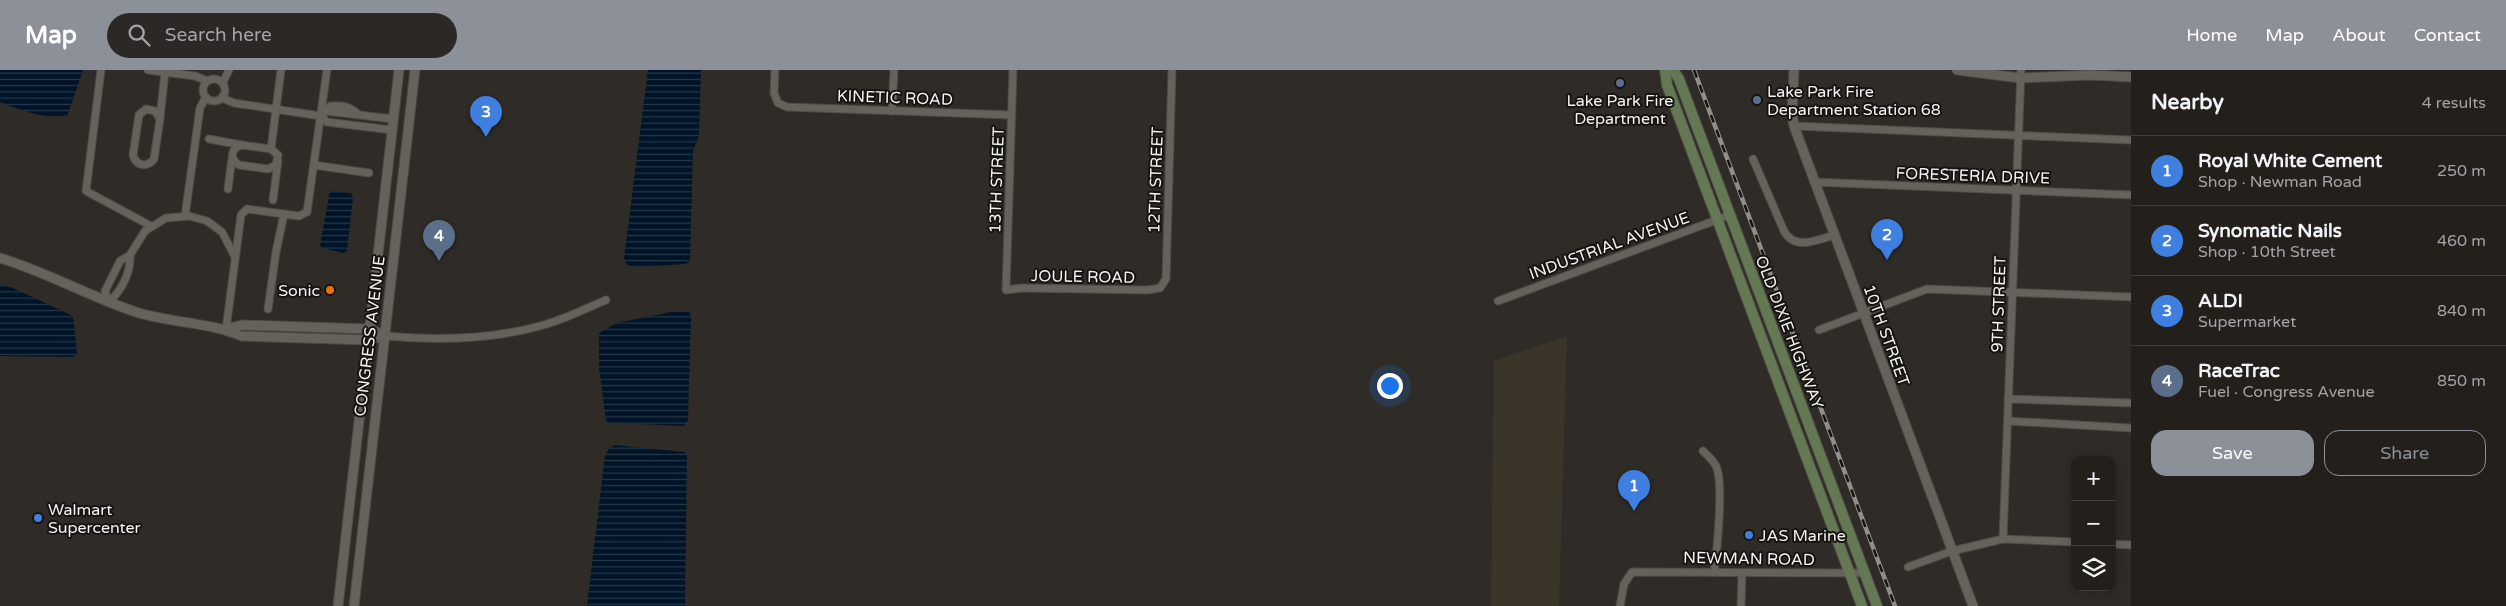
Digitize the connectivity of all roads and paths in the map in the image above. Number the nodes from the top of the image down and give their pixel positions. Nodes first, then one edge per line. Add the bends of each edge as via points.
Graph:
1 (101, 70) edge
2 (148, 70) edge
3 (229, 70) edge
4 (281, 70) edge
5 (328, 70) edge
6 (399, 70) edge
7 (415, 70) edge
8 (775, 70) edge
9 (894, 70) edge
10 (1013, 70) edge
11 (1172, 70) edge
12 (1665, 70) edge
13 (1673, 70) edge
14 (1794, 70) edge
15 (1957, 70) edge
16 (1969, 70) edge
17 (2049, 70) edge
18 (165, 72) junction
19 (2020, 74) edge
20 (2072, 76) junction
21 (2131, 77) edge
22 (206, 81) junction
23 (223, 82) junction
24 (206, 97) junction
25 (222, 98) junction
26 (276, 110) junction
27 (892, 111) junction
28 (324, 114) junction
29 (1012, 115) junction
30 (160, 119) junction
31 (393, 119) junction
32 (1794, 126) junction
33 (392, 130) junction
34 (2019, 135) junction
35 (208, 139) dead end
36 (2131, 140) edge
37 (242, 144) junction
38 (271, 149) junction
39 (232, 158) junction
40 (1753, 159) dead end
41 (278, 160) junction
42 (314, 165) junction
43 (369, 173) dead end
44 (1814, 182) junction
45 (228, 189) dead end
46 (2016, 190) junction
47 (2131, 195) edge
48 (273, 200) dead end
49 (284, 214) junction
50 (1730, 215) junction
51 (185, 216) junction
52 (1717, 219) junction
53 (150, 226) junction
54 (239, 231) junction
55 (1834, 235) junction
56 (226, 237) junction
57 (130, 255) junction
58 (0, 258) edge
59 (235, 267) junction
60 (1160, 288) joint
61 (1006, 290) joint
62 (2012, 293) junction
63 (2131, 298) edge
64 (606, 300) dead end
65 (1498, 301) dead end
66 (109, 302) junction
67 (268, 309) dead end
68 (1863, 313) junction
69 (370, 329) junction
70 (226, 330) junction
71 (1819, 330) dead end
72 (384, 336) junction
73 (368, 340) junction
74 (2008, 399) junction
75 (2131, 403) edge
76 (2008, 421) junction
77 (2131, 428) edge
78 (1702, 451) dead end
79 (2003, 539) junction
80 (2071, 542) edge
81 (2116, 544) edge
82 (2131, 545) edge
83 (1952, 551) junction
84 (1908, 567) dead end
85 (1714, 572) junction
86 (1742, 573) junction
87 (1850, 573) junction
88 (1864, 573) junction
89 (338, 606) edge
90 (354, 606) edge
91 (1620, 606) edge
92 (1741, 606) edge
93 (1862, 606) edge
94 (1877, 606) edge
95 (1972, 606) edge

1 - 53 street via 86,191
2 - 18 street
3 - 23 street
4 - 26 street
5 - 28 street
6 - 31 street, CONGRESS AVENUE
7 - 72 street, CONGRESS AVENUE
8 - 27 street, KINETIC ROAD via 774,93 778,103 787,107
9 - 27 street
10 - 29 street, 13TH STREET
11 - 60 street, 12TH STREET via 1166,279
12 - 52 main road, OLD DIXIE HIGHWAY via 1667,84
13 - 50 main road, OLD DIXIE HIGHWAY
14 - 32 street, 10TH STREET
15 - 16 street
16 - 19 street
17 - 20 street
18 - 22 street via 195,76
18 - 30 street
19 - 20 street
19 - 34 street, 9TH STREET
20 - 21 street
22 - 23 street via 217,78
22 - 24 street via 203,90
23 - 25 street via 226,90
24 - 25 street via 212,101
24 - 51 street via 200,108
25 - 26 street
26 - 28 street
26 - 38 street
27 - 29 street, KINETIC ROAD
28 - 31 street
28 - 33 street via 327,122
28 - 42 street
29 - 61 street, 13TH STREET
30 - 30 street via 154,158 147,164 138,163 133,155 139,115 151,109
31 - 33 street, CONGRESS AVENUE
32 - 34 street
32 - 44 street, 10TH STREET
33 - 69 street, CONGRESS AVENUE
34 - 36 street
34 - 46 street, 9TH STREET
35 - 37 street
37 - 38 street
37 - 39 street via 234,149
38 - 41 street
39 - 41 street via 239,165 268,169
39 - 45 street
40 - 55 street via 1784,231 1791,240 1802,243
41 - 48 street
42 - 43 street
42 - 49 street via 308,206 303,215
44 - 46 street, FORESTERIA DRIVE
44 - 55 street, 10TH STREET
46 - 47 street, FORESTERIA DRIVE
46 - 62 street, 9TH STREET
49 - 54 street via 247,209 241,215
49 - 67 street
50 - 52 street, INDUSTRIAL AVENUE
50 - 88 main road, OLD DIXIE HIGHWAY
51 - 53 street via 166,218
51 - 56 street via 207,221
52 - 65 street, INDUSTRIAL AVENUE
52 - 87 main road, OLD DIXIE HIGHWAY
53 - 57 street
54 - 56 street via 233,237
54 - 59 street
55 - 68 street, 10TH STREET
56 - 59 street via 232,248
57 - 66 street via 131,266 117,294
57 - 66 street via 120,261 105,291
58 - 66 street
59 - 70 street
60 - 61 street, JOULE ROAD
62 - 63 street
62 - 68 street via 1927,289
62 - 74 street, 9TH STREET
64 - 72 street via 553,322 490,336 446,340
66 - 70 street via 167,319
68 - 71 street
68 - 83 street, 10TH STREET
69 - 70 street via 242,325
69 - 72 street
69 - 73 street, CONGRESS AVENUE
70 - 73 street via 241,336
72 - 73 street
72 - 90 street, CONGRESS AVENUE
73 - 89 street, CONGRESS AVENUE
74 - 75 street
74 - 76 street, 9TH STREET
76 - 77 street
76 - 79 street, 9TH STREET
78 - 85 street via 1716,465 1719,478
79 - 80 street
79 - 83 street
81 - 82 street
83 - 84 street
83 - 95 street, 10TH STREET
85 - 86 street, NEWMAN ROAD
85 - 91 street, NEWMAN ROAD via 1632,572 1624,584
86 - 87 street, NEWMAN ROAD
86 - 92 street
87 - 88 street, NEWMAN ROAD
87 - 93 main road, OLD DIXIE HIGHWAY
88 - 94 main road, OLD DIXIE HIGHWAY

